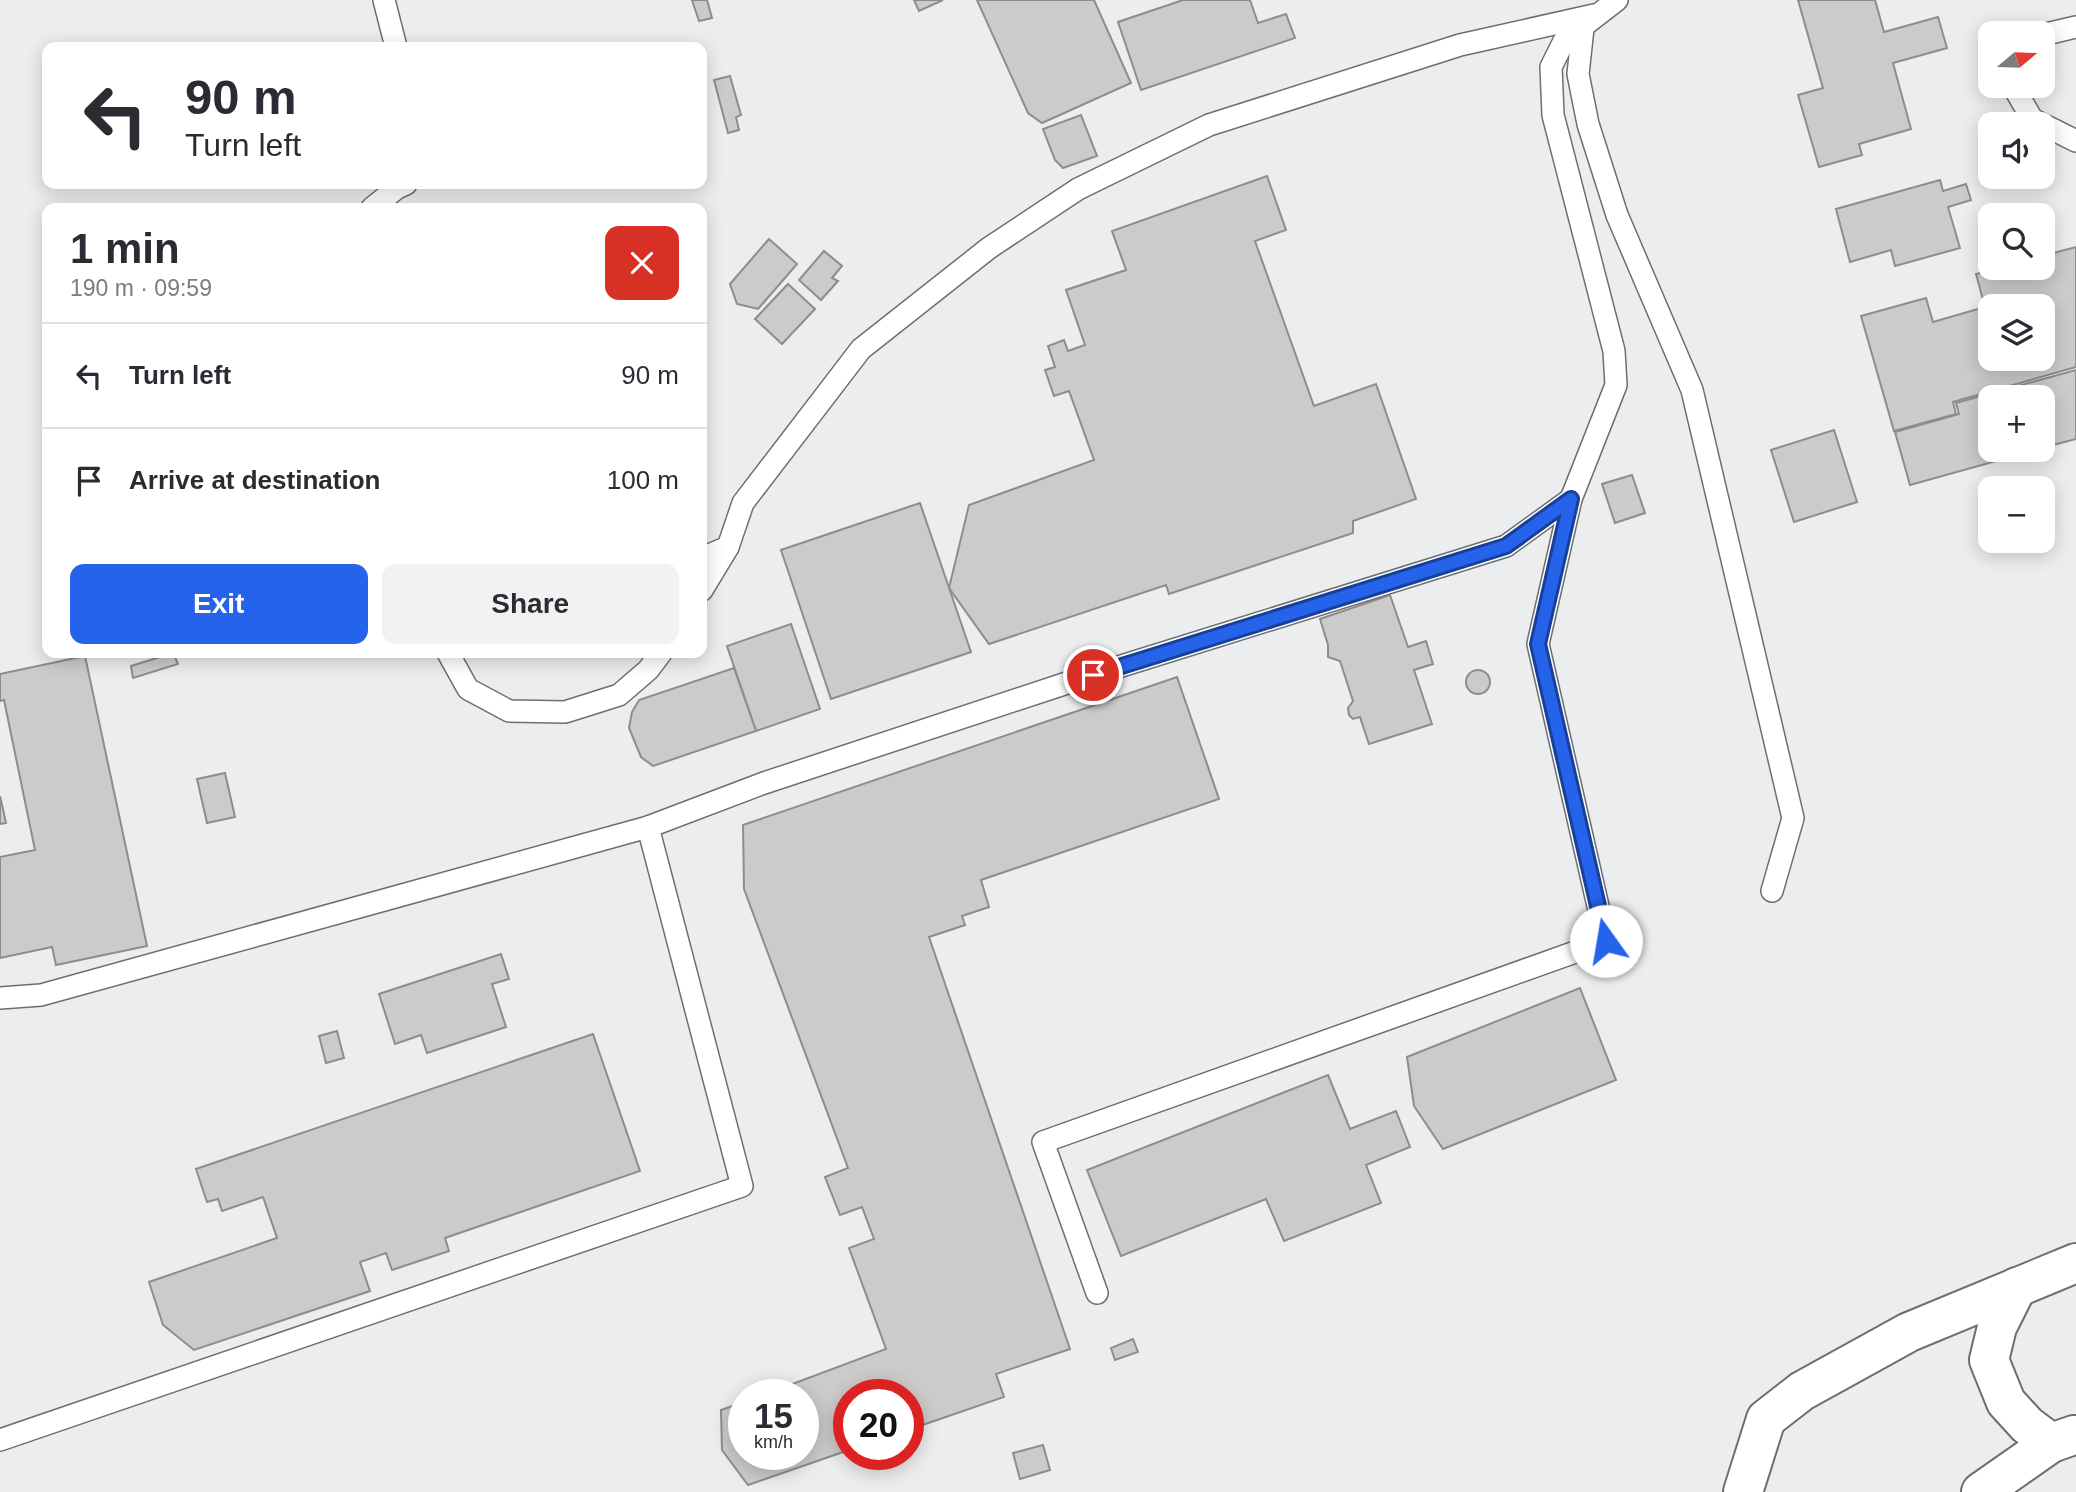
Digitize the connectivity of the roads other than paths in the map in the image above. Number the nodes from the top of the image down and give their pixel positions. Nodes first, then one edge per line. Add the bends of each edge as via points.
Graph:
1 (384, 0) edge
2 (1609, 7) edge
3 (2076, 27) edge
4 (1583, 28) junction
5 (2055, 32) edge
6 (395, 42) edge
7 (2020, 98) edge
8 (2076, 141) edge
9 (400, 189) edge
10 (379, 203) edge
11 (1571, 499) junction
12 (728, 547) junction
13 (707, 556) edge
14 (707, 582) edge
15 (451, 658) edge
16 (657, 658) edge
17 (648, 827) junction
18 (1772, 891) dead end
19 (0, 998) edge
20 (2076, 1263) edge
21 (2017, 1287) junction
22 (1097, 1293) dead end
23 (2064, 1439) edge
24 (0, 1440) edge
25 (1743, 1492) edge
26 (1981, 1492) edge

1 - 6 lane
2 - 4 lane
2 - 12 lane via 1460,46 1209,125 1078,189 989,248 861,349 743,503
3 - 5 lane
4 - 11 lane via 1564,41 1551,67 1553,115 1614,351 1616,385
4 - 18 lane via 1578,74 1588,124 1617,215 1692,390 1793,818
7 - 8 lane via 2032,119
9 - 10 lane
11 - 17 lane via 1506,546 1067,683 764,783
11 - 22 lane via 1538,644 1606,941 1044,1142
12 - 13 lane
12 - 14 lane
15 - 16 lane via 468,689 509,711 565,712 619,695
17 - 19 lane via 41,995
17 - 24 lane via 742,1186
20 - 21 street
21 - 23 street via 1997,1327 1989,1360 2006,1402 2027,1425
21 - 25 street via 1909,1332 1802,1391 1766,1419
23 - 26 street

